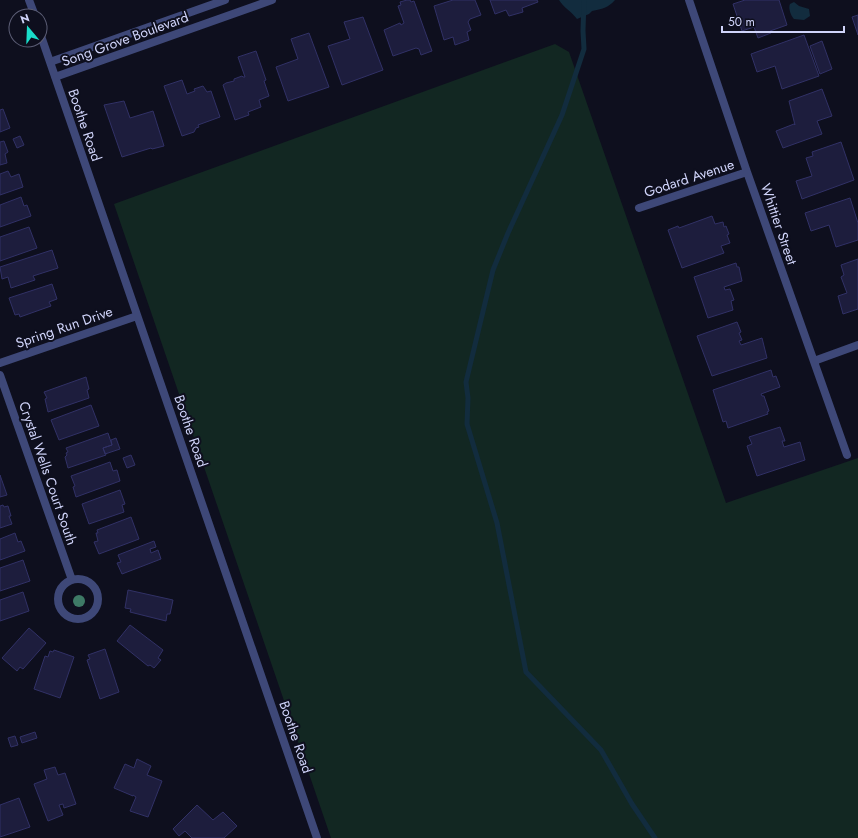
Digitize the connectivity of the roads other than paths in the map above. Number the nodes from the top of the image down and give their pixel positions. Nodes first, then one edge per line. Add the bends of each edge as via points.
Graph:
1 (225, 0) edge
2 (272, 0) edge
3 (689, 0) edge
4 (45, 48) edge
5 (50, 62) junction
6 (55, 77) junction
7 (747, 172) junction
8 (639, 208) dead end
9 (137, 316) junction
10 (858, 345) edge
11 (814, 361) junction
12 (0, 363) edge
13 (0, 375) edge
14 (847, 455) dead end
15 (72, 580) junction
16 (317, 838) edge

1 - 5 street, Song Grove Boulevard
2 - 6 street, Song Grove Boulevard
3 - 7 street, Whittier Street
4 - 5 street, Boothe Road
5 - 6 street, Boothe Road
6 - 9 street, Boothe Road
7 - 8 street, Godard Avenue
7 - 11 street, Whittier Street
9 - 12 street, Spring Run Drive
9 - 16 street, Boothe Road
10 - 11 street
11 - 14 street, Whittier Street
13 - 15 street, Crystal Wells Court South
15 - 15 street via 61,588 58,601 68,617 81,619 87,617 96,607 97,594 85,581

